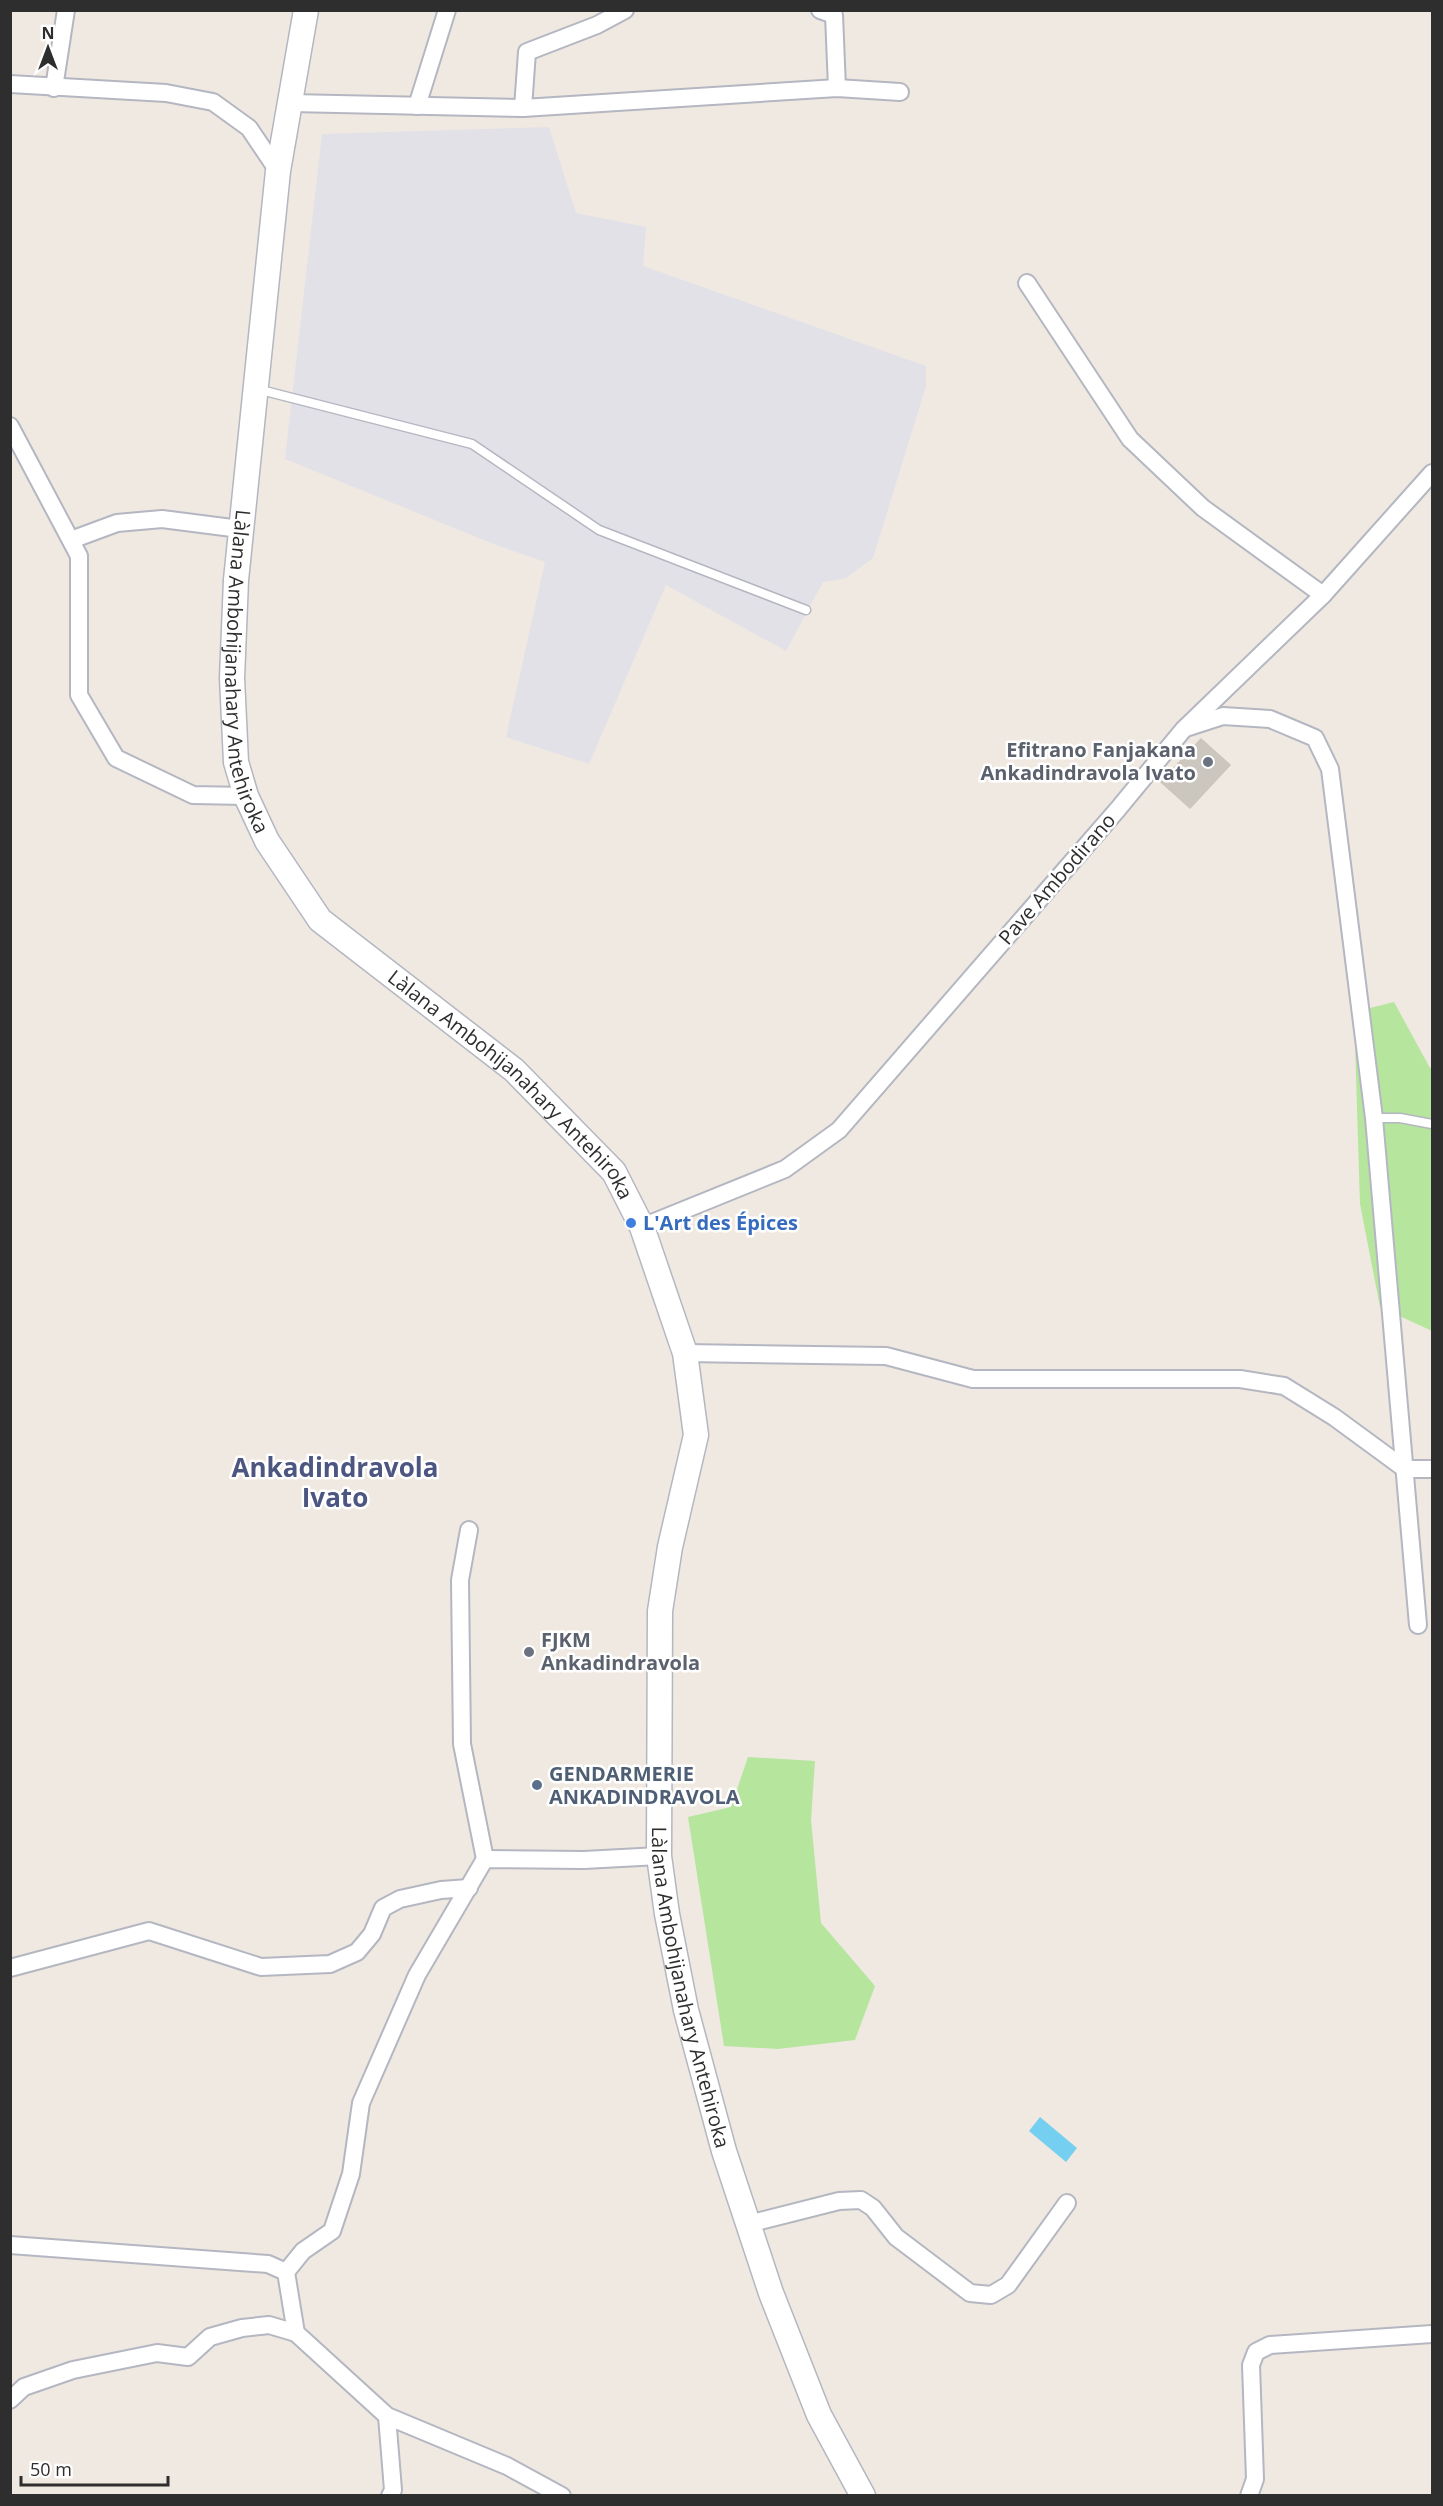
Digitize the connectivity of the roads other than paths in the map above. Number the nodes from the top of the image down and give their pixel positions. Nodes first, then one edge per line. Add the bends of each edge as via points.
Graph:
1 (66, 10) edge
2 (306, 10) edge
3 (447, 10) edge
4 (625, 10) edge
5 (820, 10) edge
6 (10, 84) edge
7 (54, 88) junction
8 (837, 88) junction
9 (900, 92) dead end
10 (291, 103) junction
11 (417, 106) junction
12 (523, 108) junction
13 (278, 171) junction
14 (1027, 283) dead end
15 (257, 388) junction
16 (10, 426) edge
17 (1432, 473) edge
18 (240, 529) junction
19 (71, 540) junction
20 (1323, 595) junction
21 (806, 610) dead end
22 (1183, 730) junction
23 (246, 796) junction
24 (1374, 1118) junction
25 (1432, 1124) edge
26 (642, 1227) junction
27 (685, 1353) junction
28 (1405, 1469) junction
29 (1432, 1469) edge
30 (469, 1530) dead end
31 (1418, 1625) dead end
32 (659, 1856) junction
33 (485, 1859) junction
34 (469, 1888) junction
35 (10, 1968) edge
36 (1066, 2203) dead end
37 (748, 2224) junction
38 (10, 2245) edge
39 (286, 2272) junction
40 (296, 2333) junction
41 (1432, 2334) edge
42 (10, 2400) edge
43 (387, 2416) junction
44 (390, 2496) edge
45 (562, 2496) edge
46 (863, 2496) edge
47 (1249, 2496) edge

1 - 7 street
2 - 10 street, Làlana Ambohijanahary Antehiroka
3 - 11 street
4 - 12 street via 527,52
5 - 8 street via 834,15
6 - 7 street
7 - 13 street via 166,93 213,102 249,128
8 - 9 street
8 - 12 street
10 - 11 street
10 - 13 street, Làlana Ambohijanahary Antehiroka
11 - 12 street
13 - 15 street, Làlana Ambohijanahary Antehiroka
14 - 20 street via 1130,438 1203,508
15 - 18 street, Làlana Ambohijanahary Antehiroka
15 - 21 lane via 472,444 599,530
16 - 19 street
17 - 20 street, Pave Ambodirano
18 - 19 street via 162,519 117,523
18 - 23 street, Làlana Ambohijanahary Antehiroka via 232,678 236,762
19 - 23 street via 79,556 79,695 116,758 193,795
20 - 22 street, Pave Ambodirano
22 - 24 street via 1223,716 1270,719 1315,738 1330,769
22 - 26 street, Pave Ambodirano via 839,1130 785,1170
23 - 26 street, Làlana Ambohijanahary Antehiroka via 267,841 320,920 514,1070 614,1172
24 - 25 lane
24 - 28 street
26 - 27 street, Làlana Ambohijanahary Antehiroka
27 - 28 street via 886,1356 973,1379 1240,1379 1284,1386
27 - 32 street, Làlana Ambohijanahary Antehiroka via 696,1435 670,1547 660,1611
28 - 29 street
28 - 31 street
30 - 33 street via 460,1580 462,1744
32 - 33 street
32 - 37 street, Làlana Ambohijanahary Antehiroka via 687,2010 723,2151
33 - 34 street
34 - 35 street via 400,1899 383,1908 372,1934 357,1952 330,1964 261,1967 149,1931
34 - 39 street via 417,1975 361,2103 351,2174 332,2231 303,2251
36 - 37 street via 1008,2285 991,2295 970,2293 896,2237 873,2208 861,2200 839,2201
37 - 46 street, Làlana Ambohijanahary Antehiroka via 801,2374
38 - 39 street via 268,2264
39 - 40 street
40 - 42 street via 269,2325 242,2328 210,2337 188,2357 157,2354 74,2370 24,2387
40 - 43 street
41 - 47 street via 1270,2345 1256,2352 1251,2365 1255,2479
43 - 44 street via 393,2490
43 - 45 street via 507,2466

